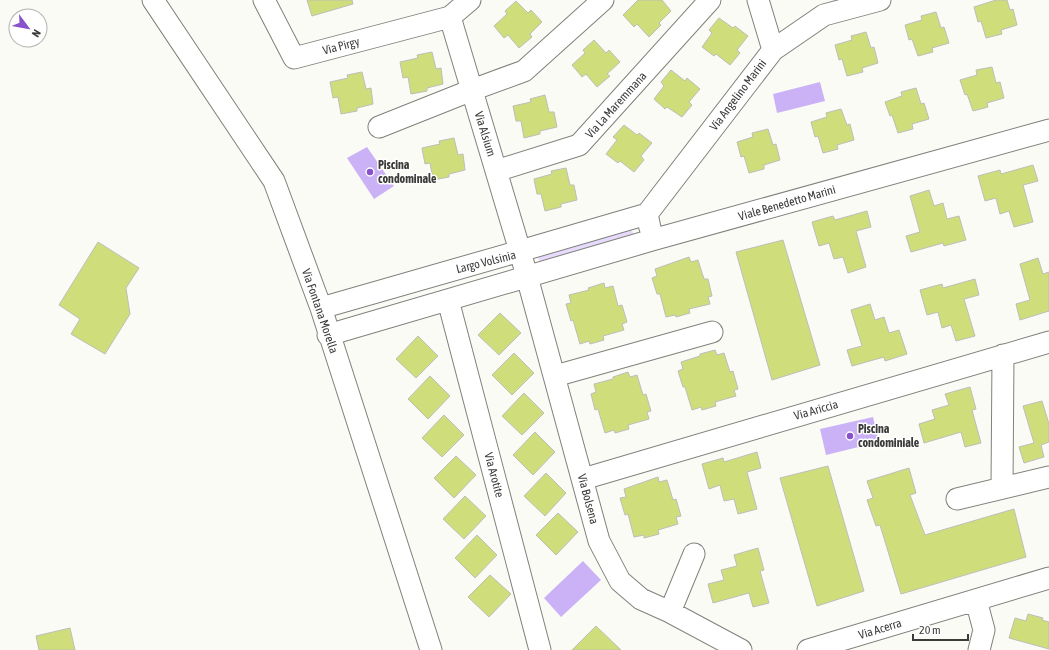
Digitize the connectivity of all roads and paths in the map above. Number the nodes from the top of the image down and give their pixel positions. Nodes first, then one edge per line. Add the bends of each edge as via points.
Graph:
1 (153, 0) edge
2 (264, 0) edge
3 (470, 0) edge
4 (603, 0) edge
5 (710, 0) edge
6 (758, 0) edge
7 (880, 0) edge
8 (450, 17) junction
9 (773, 50) junction
10 (472, 90) junction
11 (379, 127) dead end
12 (1049, 130) edge
13 (496, 171) junction
14 (647, 214) junction
15 (652, 240) junction
16 (520, 251) junction
17 (527, 278) junction
18 (448, 300) junction
19 (321, 308) junction
20 (712, 332) dead end
21 (328, 335) junction
22 (1049, 342) edge
23 (1003, 355) junction
24 (555, 376) junction
25 (1049, 477) edge
26 (582, 479) junction
27 (1002, 488) junction
28 (957, 499) dead end
29 (694, 554) dead end
30 (1049, 578) edge
31 (976, 600) junction
32 (670, 612) junction
33 (854, 643) edge
34 (431, 650) edge
35 (540, 650) edge
36 (741, 650) edge
37 (808, 650) edge
38 (980, 650) edge

1 - 19 street, Via Fontana Morella via 274,181
2 - 8 street, Via Pirgy via 294,58
3 - 8 street
4 - 10 street via 524,71
5 - 13 street, Via La Maremmana via 579,145
6 - 9 street
7 - 9 street, Via Angelino Marini via 824,15
8 - 10 street, Via Alsium
9 - 14 street, Via Angelino Marini
10 - 11 street
10 - 13 street, Via Alsium
12 - 15 street, Viale Benedetto Marini
13 - 16 street, Via Alsium
14 - 15 street
14 - 16 street
15 - 17 street, Viale Benedetto Marini
16 - 17 street, Largo Volsinia
16 - 19 street, Largo Volsinia
17 - 18 street
17 - 24 street, Via Bolsena
18 - 21 street
18 - 35 street, Via Arotite
19 - 21 street, Via Fontana Morella
20 - 24 street
21 - 34 street, Via Fontana Morella
22 - 23 street, Via Ariccia
23 - 26 street, Via Ariccia
23 - 27 street
24 - 26 street, Via Bolsena
25 - 27 street
26 - 32 street, Via Bolsena via 599,541 620,581 641,599
27 - 28 street
29 - 32 street
30 - 31 street, Via Acerra
31 - 33 street, Via Acerra
31 - 38 street via 984,630
32 - 36 street, Via Bolsena
33 - 37 street, Via Acerra

